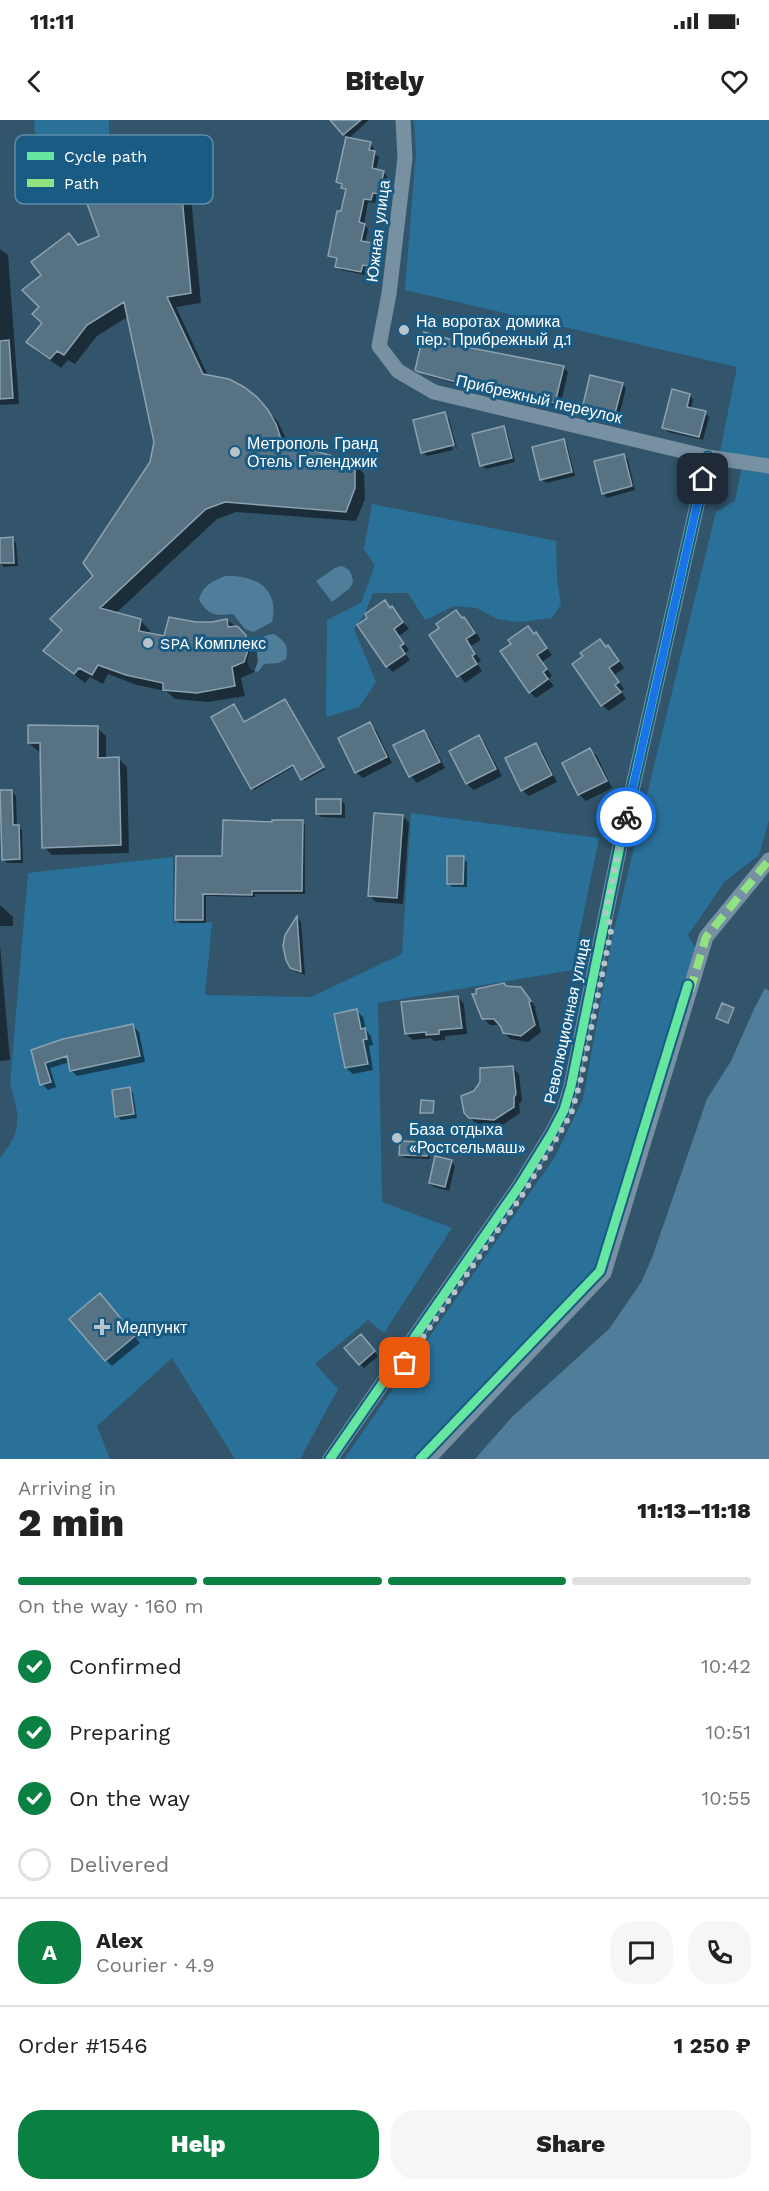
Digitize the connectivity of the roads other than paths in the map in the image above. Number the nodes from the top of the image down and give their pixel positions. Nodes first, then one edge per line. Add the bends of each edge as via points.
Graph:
1 (403, 120) edge
2 (379, 346) joint
3 (708, 458) junction
4 (769, 466) edge
5 (769, 860) edge
6 (605, 916) junction
7 (330, 1459) edge
8 (338, 1459) edge
9 (428, 1459) edge

1 - 2 street, Южная улица via 405,158
2 - 3 street, Прибрежный переулок via 398,371 434,392
3 - 4 street, Прибрежный переулок
3 - 6 street, Революционная улица
5 - 9 street via 706,937 604,1273
6 - 7 street, Революционная улица via 564,1110 520,1185
6 - 8 street, Революционная улица via 612,926 571,1114 525,1191

